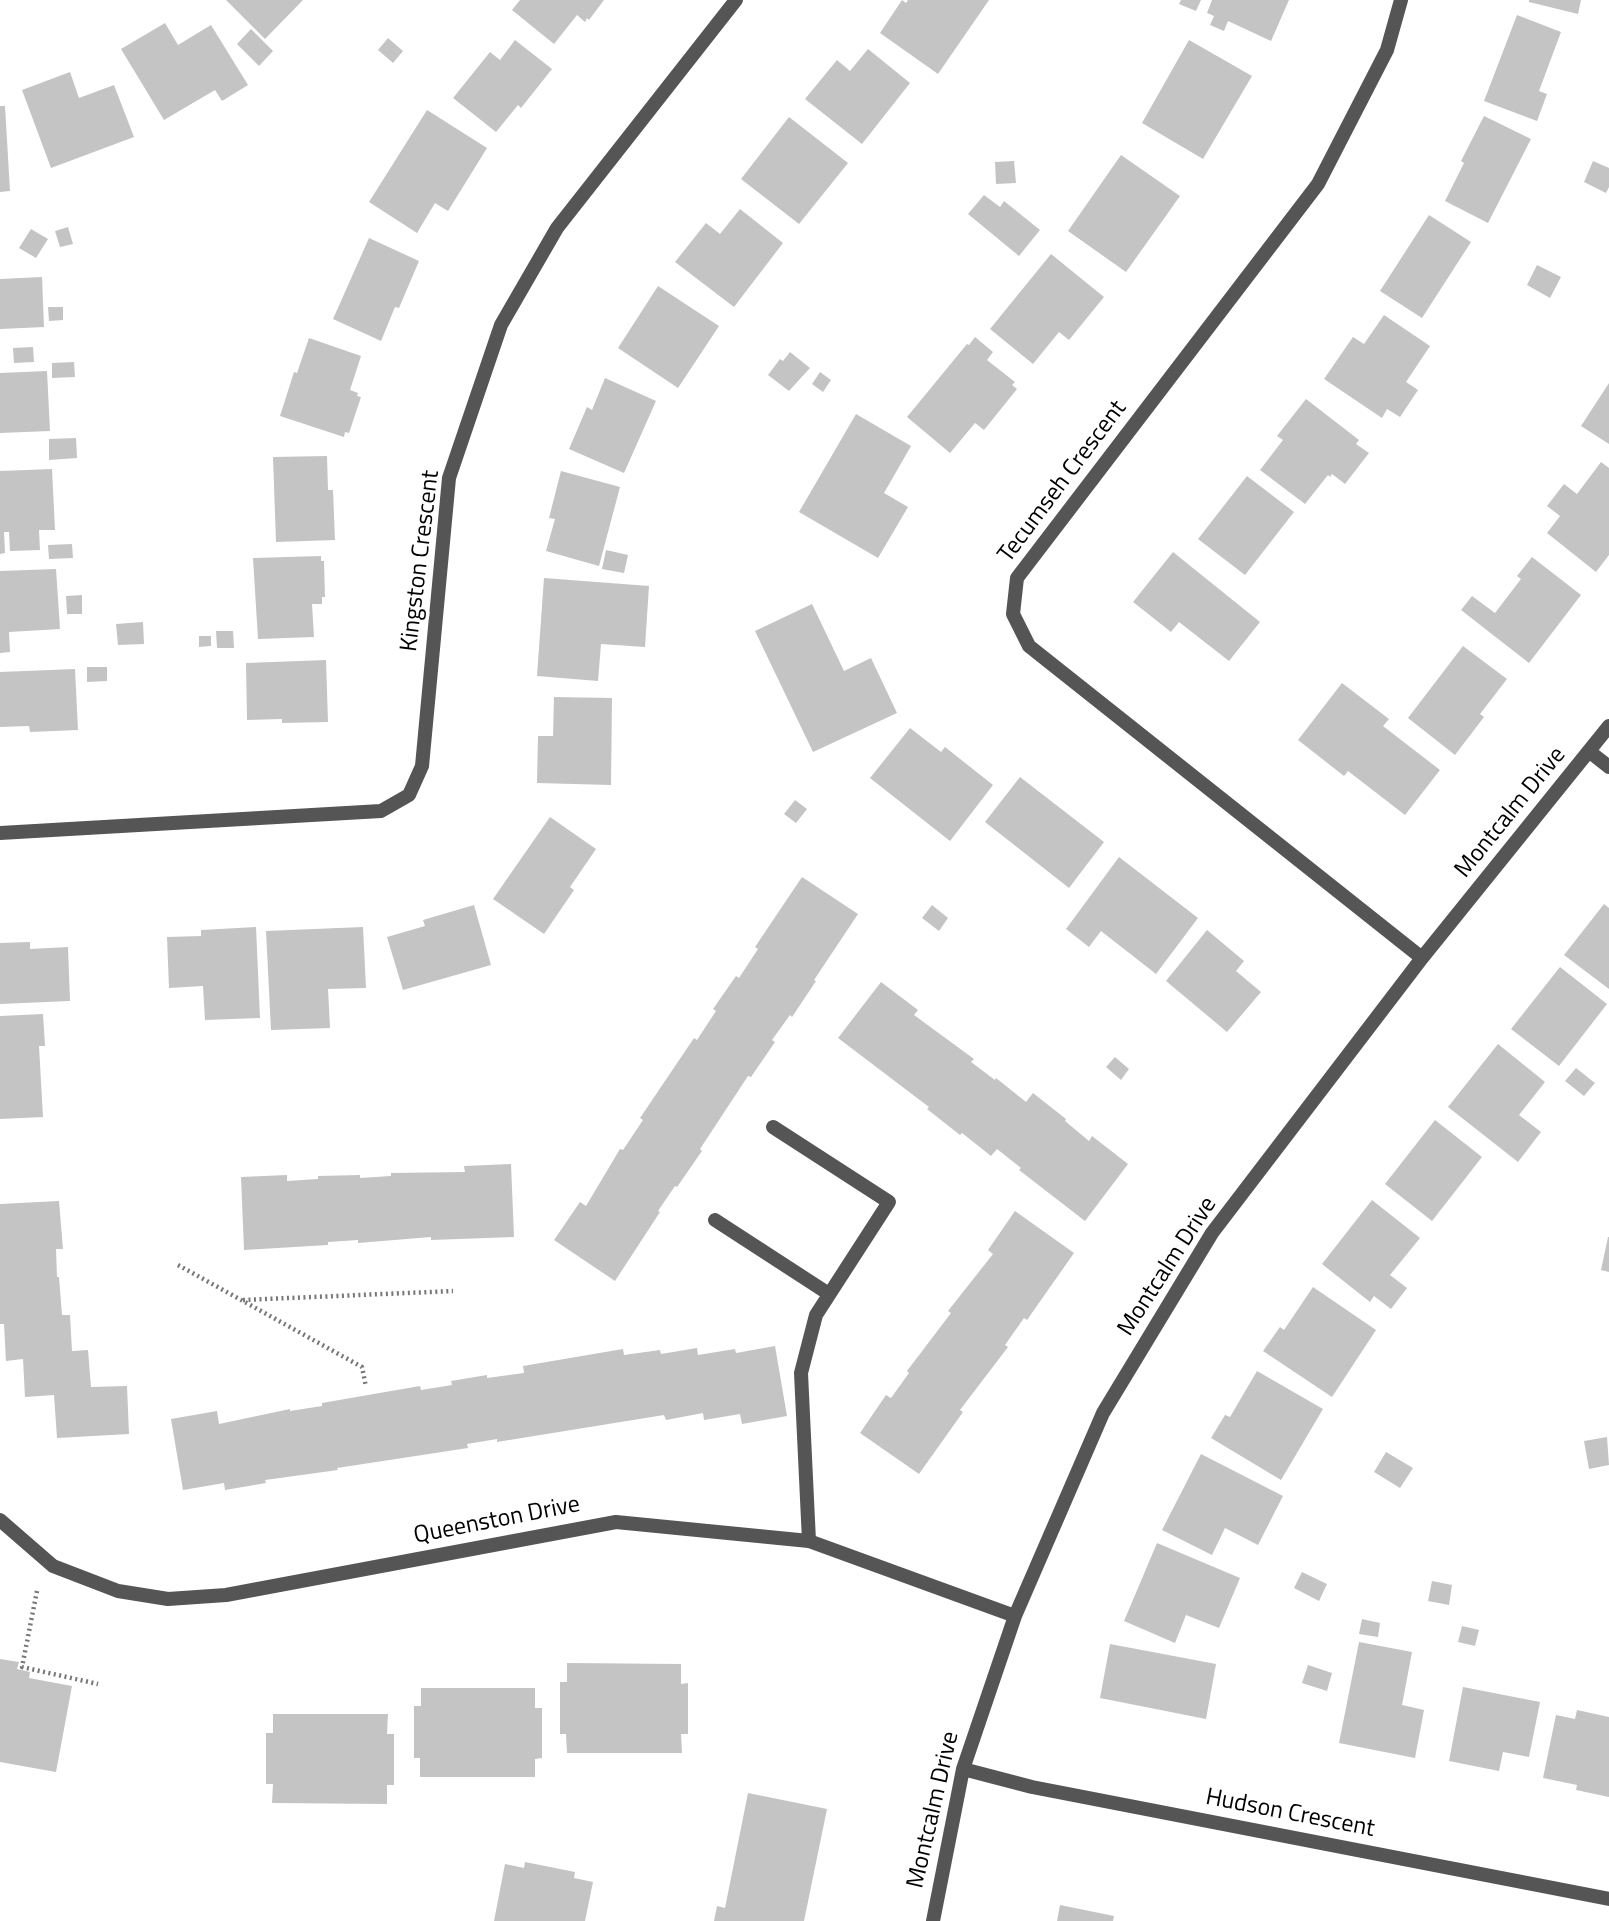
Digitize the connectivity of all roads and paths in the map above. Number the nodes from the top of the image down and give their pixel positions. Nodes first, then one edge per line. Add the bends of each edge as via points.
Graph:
1 (737, 0) edge
2 (1401, 0) edge
3 (1609, 726) edge
4 (1590, 752) junction
5 (1609, 767) edge
6 (0, 834) edge
7 (1422, 958) junction
8 (773, 1127) dead end
9 (715, 1220) dead end
10 (178, 1265) dead end
11 (453, 1291) dead end
12 (829, 1294) junction
13 (242, 1300) junction
14 (366, 1387) dead end
15 (0, 1520) edge
16 (809, 1541) junction
17 (44, 1559) junction
18 (1015, 1616) junction
19 (98, 1684) dead end
20 (963, 1769) junction
21 (1609, 1899) edge
22 (933, 1921) edge

1 - 6 street, Kingston Crescent via 557,229 501,325 449,478 422,765 409,795 381,811
2 - 7 street, Tecumseh Crescent via 1387,50 1318,184 1017,578 1013,614 1029,646
3 - 4 street, Montcalm Drive
4 - 5 street
4 - 7 street, Montcalm Drive
7 - 18 street, Montcalm Drive via 1212,1233 1103,1413
8 - 12 street via 888,1202
9 - 12 street
10 - 13 path
11 - 13 path
12 - 16 street via 816,1315 801,1373
13 - 14 path via 362,1367
15 - 17 street, Queenston Drive
16 - 17 street, Queenston Drive via 616,1522 226,1595 168,1599 118,1591
16 - 18 street, Queenston Drive
17 - 19 path via 22,1667
18 - 20 street, Montcalm Drive
20 - 21 street, Hudson Crescent via 1046,1790
20 - 22 street, Montcalm Drive

